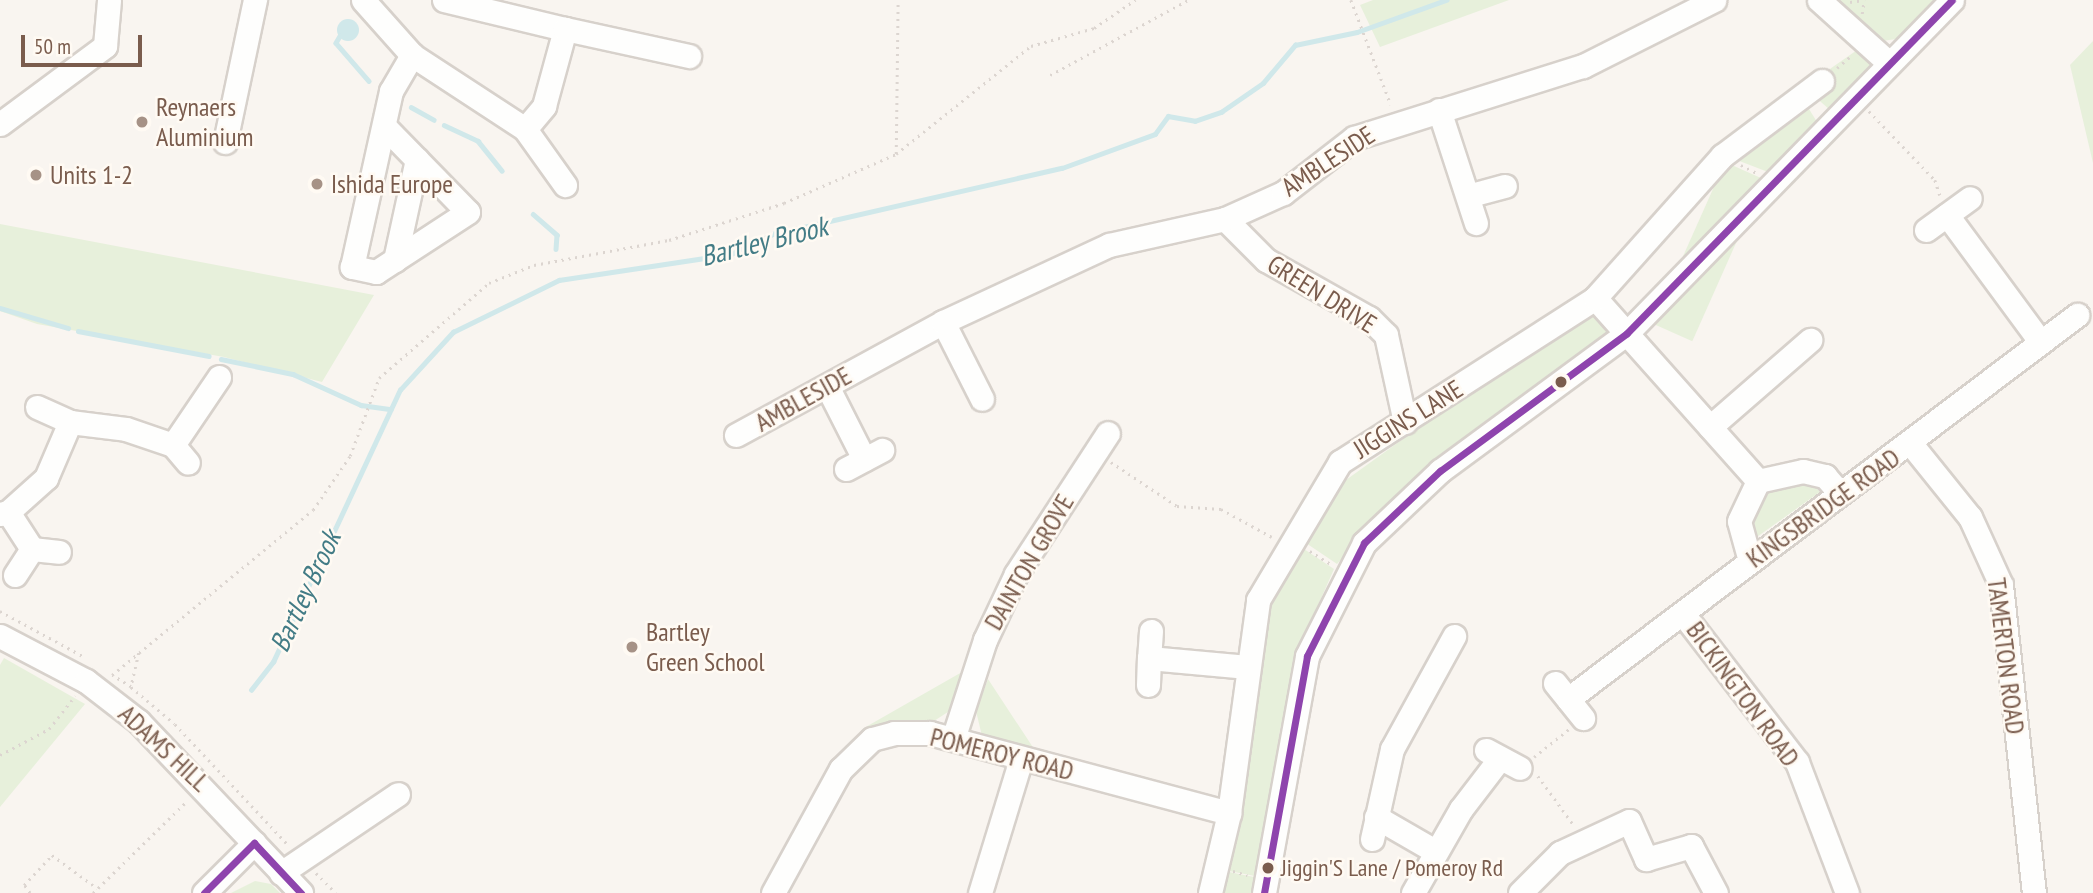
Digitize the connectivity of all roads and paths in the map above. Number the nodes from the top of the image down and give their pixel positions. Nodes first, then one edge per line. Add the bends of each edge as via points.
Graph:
1 (108, 0) edge
2 (255, 0) edge
3 (363, 0) edge
4 (443, 0) edge
5 (898, 0) edge
6 (1135, 0) edge
7 (1188, 0) edge
8 (1351, 0) edge
9 (1714, 0) edge
10 (1819, 0) edge
11 (1952, 0) edge
12 (565, 29) junction
13 (412, 55) junction
14 (689, 56) dead end
15 (1889, 63) junction
16 (1050, 75) dead end
17 (1815, 95) dead end
18 (1857, 98) junction
19 (1439, 110) junction
20 (1398, 120) junction
21 (0, 124) edge
22 (384, 126) junction
23 (525, 129) junction
24 (225, 142) dead end
25 (896, 154) junction
26 (1722, 156) junction
27 (417, 159) junction
28 (1777, 183) junction
29 (565, 185) dead end
30 (1506, 186) dead end
31 (1471, 195) junction
32 (1970, 198) dead end
33 (1947, 215) junction
34 (1225, 219) junction
35 (1476, 223) dead end
36 (1926, 230) dead end
37 (395, 260) junction
38 (1595, 298) junction
39 (2077, 315) dead end
40 (943, 322) junction
41 (1627, 333) junction
42 (1810, 340) dead end
43 (2040, 341) junction
44 (219, 377) dead end
45 (827, 386) junction
46 (982, 399) dead end
47 (37, 407) dead end
48 (70, 422) junction
49 (1405, 422) junction
50 (1710, 427) junction
51 (736, 435) dead end
52 (1102, 442) joint
53 (1911, 444) junction
54 (864, 460) dead end
55 (1758, 481) junction
56 (1840, 493) junction
57 (4, 513) edge
58 (1293, 539) junction
59 (32, 550) junction
60 (59, 552) dead end
61 (1750, 561) junction
62 (1344, 573) junction
63 (15, 575) dead end
64 (0, 611) edge
65 (1684, 614) junction
66 (1151, 631) dead end
67 (0, 636) edge
68 (1454, 636) dead end
69 (139, 653) junction
70 (1149, 658) junction
71 (1248, 667) junction
72 (94, 671) junction
73 (112, 675) junction
74 (1147, 685) dead end
75 (131, 687) junction
76 (1569, 700) joint
77 (953, 739) junction
78 (0, 755) edge
79 (1021, 759) junction
80 (1508, 759) junction
81 (205, 785) junction
82 (398, 794) dead end
83 (1229, 813) junction
84 (1586, 841) junction
85 (254, 843) junction
86 (1435, 851) junction
87 (302, 860) junction
88 (1217, 867) junction
89 (281, 873) junction
90 (1265, 886) edge
91 (96, 888) junction
92 (30, 893) edge
93 (93, 893) edge
94 (204, 893) edge
95 (301, 893) edge
96 (336, 893) edge
97 (773, 893) edge
98 (979, 893) edge
99 (1210, 893) edge
100 (1413, 893) edge
101 (1520, 893) edge
102 (1716, 893) edge
103 (1847, 893) edge
104 (2034, 893) edge

1 - 21 street via 106,46
2 - 24 street
3 - 13 street
4 - 12 street
5 - 25 path
6 - 25 path via 1094,28 1031,46
7 - 16 path
8 - 20 path
9 - 19 street, AMBLESIDE via 1583,66
10 - 15 street
11 - 15 street
12 - 14 street
12 - 23 street via 544,106
13 - 22 street via 391,91
13 - 23 street
15 - 18 street
17 - 26 street, JIGGINS LANE
18 - 28 street
18 - 33 path via 1935,180
19 - 20 street, AMBLESIDE
19 - 31 street
20 - 34 street, AMBLESIDE via 1354,138 1283,193
22 - 27 street
22 - 37 street via 352,267 376,272
23 - 29 street
25 - 69 path via 808,194 669,240 534,265 489,283 379,378 369,412 333,486 313,510
26 - 28 path
26 - 38 street, JIGGINS LANE
27 - 37 street
27 - 37 street via 468,212
28 - 41 street
30 - 31 street
31 - 35 street
32 - 33 street
33 - 36 street
33 - 43 street
34 - 40 street, AMBLESIDE via 1109,245
34 - 49 street, GREEN DRIVE via 1266,260 1386,335
38 - 41 street
38 - 49 street, JIGGINS LANE
39 - 43 street, KINGSBRIDGE ROAD
40 - 45 street, AMBLESIDE
40 - 46 street
41 - 50 street
41 - 62 street via 1387,514
42 - 50 street
43 - 53 street, KINGSBRIDGE ROAD
44 - 48 street via 188,427 181,454 126,429
45 - 51 street, AMBLESIDE
45 - 54 street
47 - 48 street
48 - 57 street via 46,478
49 - 58 street, JIGGINS LANE via 1340,462
50 - 55 street
52 - 58 path via 1177,506 1221,509 1275,539
52 - 77 street, DAINTON GROVE via 1016,574 985,640
53 - 56 street, KINGSBRIDGE ROAD
53 - 104 street, TAMERTON ROAD via 1970,517 2001,585
55 - 56 street via 1803,471 1825,476
55 - 61 street via 1739,521
56 - 61 street, KINGSBRIDGE ROAD
57 - 59 street
58 - 62 path
58 - 71 street, JIGGINS LANE via 1258,600
59 - 60 street
59 - 63 street
61 - 65 street, KINGSBRIDGE ROAD
62 - 90 street via 1307,656
64 - 72 path
65 - 76 street, KINGSBRIDGE ROAD
65 - 103 street, BICKINGTON ROAD via 1797,762
66 - 70 street
67 - 72 street, ADAMS HILL
68 - 86 street via 1392,749 1374,828
69 - 73 path
69 - 75 path
70 - 71 street
70 - 74 street
71 - 83 street, JIGGINS LANE
72 - 73 path
72 - 78 path via 48,729
72 - 81 street, ADAMS HILL
73 - 75 path
75 - 87 path via 175,724
76 - 80 path
77 - 79 street, POMEROY ROAD
77 - 97 street, POMEROY ROAD via 894,733 860,748 841,769
79 - 83 street, POMEROY ROAD
79 - 98 street
80 - 84 path
80 - 86 street
81 - 85 street, ADAMS HILL
81 - 91 path
82 - 87 street
83 - 88 street, JIGGINS LANE
84 - 101 street via 1560,853
84 - 102 street via 1629,821 1646,859 1691,846
85 - 89 street, ADAMS HILL
85 - 94 street
86 - 100 street
87 - 89 street
87 - 96 path
88 - 90 path
88 - 99 street, JIGGINS LANE
89 - 95 street, ADAMS HILL
91 - 92 path via 52,856 24,885
91 - 93 path

